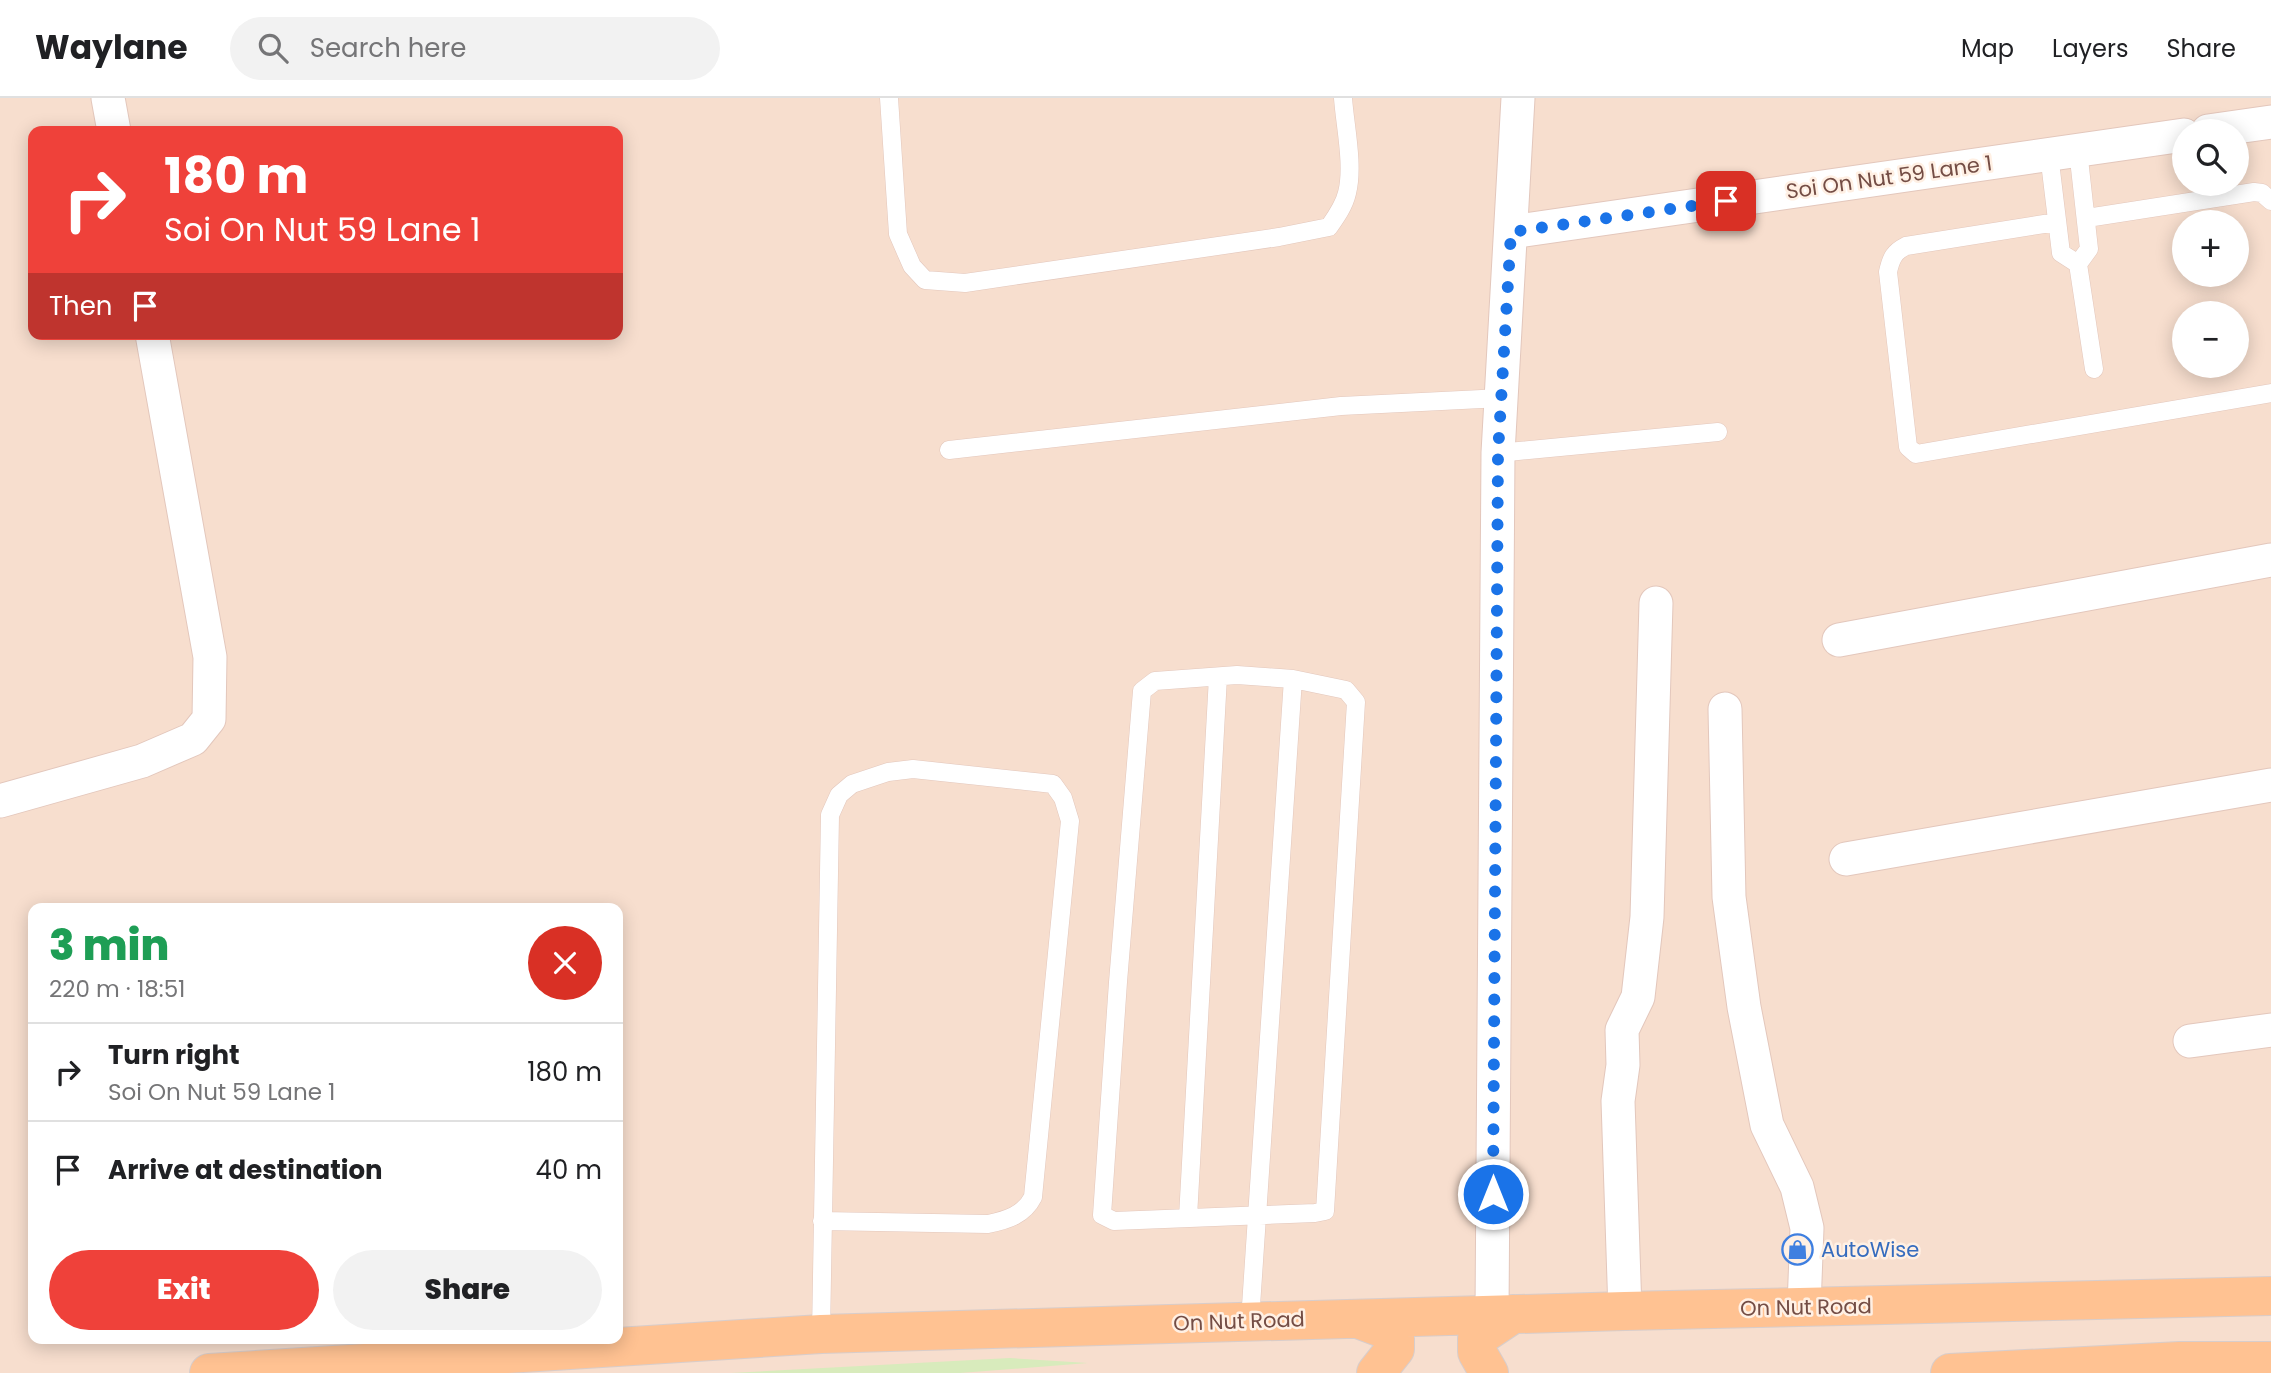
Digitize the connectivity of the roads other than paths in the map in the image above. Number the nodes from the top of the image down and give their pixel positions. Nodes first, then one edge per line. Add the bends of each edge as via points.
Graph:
1 (108, 98) edge
2 (889, 98) edge
3 (1343, 98) edge
4 (1518, 98) edge
5 (2271, 122) edge
6 (2249, 125) edge
7 (113, 126) edge
8 (2172, 137) edge
9 (2063, 152) junction
10 (2271, 201) edge
11 (2087, 218) junction
12 (2057, 222) junction
13 (1511, 232) junction
14 (2078, 264) junction
15 (153, 340) edge
16 (2094, 369) dead end
17 (2271, 393) edge
18 (1502, 398) junction
19 (1717, 432) dead end
20 (949, 450) dead end
21 (1498, 453) junction
22 (2271, 560) edge
23 (1656, 603) dead end
24 (1839, 640) dead end
25 (1218, 677) junction
26 (1293, 679) junction
27 (1725, 709) dead end
28 (2271, 785) edge
29 (0, 802) edge
30 (1846, 859) dead end
31 (2271, 1030) edge
32 (2190, 1041) dead end
33 (1258, 1214) junction
34 (1188, 1217) junction
35 (822, 1221) junction
36 (2271, 1297) edge
37 (1804, 1307) junction
38 (1625, 1311) junction
39 (1502, 1314) junction
40 (1356, 1318) junction
41 (1250, 1321) junction
42 (821, 1334) junction
43 (2271, 1361) edge
44 (2179, 1367) edge
45 (209, 1373) edge
46 (1376, 1373) edge
47 (1489, 1373) edge
48 (1950, 1373) edge

1 - 7 street
2 - 3 lane via 898,234 912,266 925,280 965,284 1329,228 1341,209 1349,178
4 - 13 street
5 - 6 street
8 - 9 street, Soi On Nut 59 Lane 1
9 - 11 lane
9 - 12 lane
9 - 13 street, Soi On Nut 59 Lane 1
10 - 11 lane via 2254,192
11 - 14 lane via 2089,249
12 - 14 lane via 2061,253
12 - 17 lane via 1895,251 1888,272 1911,451 1916,454
13 - 18 street
14 - 16 lane
15 - 29 street via 211,657 209,719 193,738 142,761
18 - 20 lane via 1341,405
18 - 21 street
19 - 21 lane
21 - 39 street
22 - 24 street
23 - 38 street via 1647,917 1638,997 1622,1030 1618,1101
25 - 26 lane
25 - 34 lane
25 - 34 lane via 1155,681 1142,691 1102,1214 1114,1221
26 - 33 lane
26 - 33 lane via 1346,690 1356,702 1325,1211
27 - 37 street via 1729,897 1767,1125 1797,1187 1807,1228
28 - 30 street
31 - 32 street
33 - 34 lane
33 - 41 lane
35 - 35 lane via 830,815 839,795 852,784 913,769 1053,784 1070,821 1033,1196 1028,1206 1006,1220 988,1224
35 - 42 lane
36 - 37 main road, On Nut Road
37 - 38 main road, On Nut Road
38 - 39 main road, On Nut Road
39 - 40 main road, On Nut Road
39 - 47 main road via 1476,1338 1477,1352
40 - 41 main road, On Nut Road
40 - 46 main road via 1395,1333 1395,1349
41 - 42 main road, On Nut Road
42 - 45 main road, On Nut Road
43 - 44 main road
44 - 48 main road

